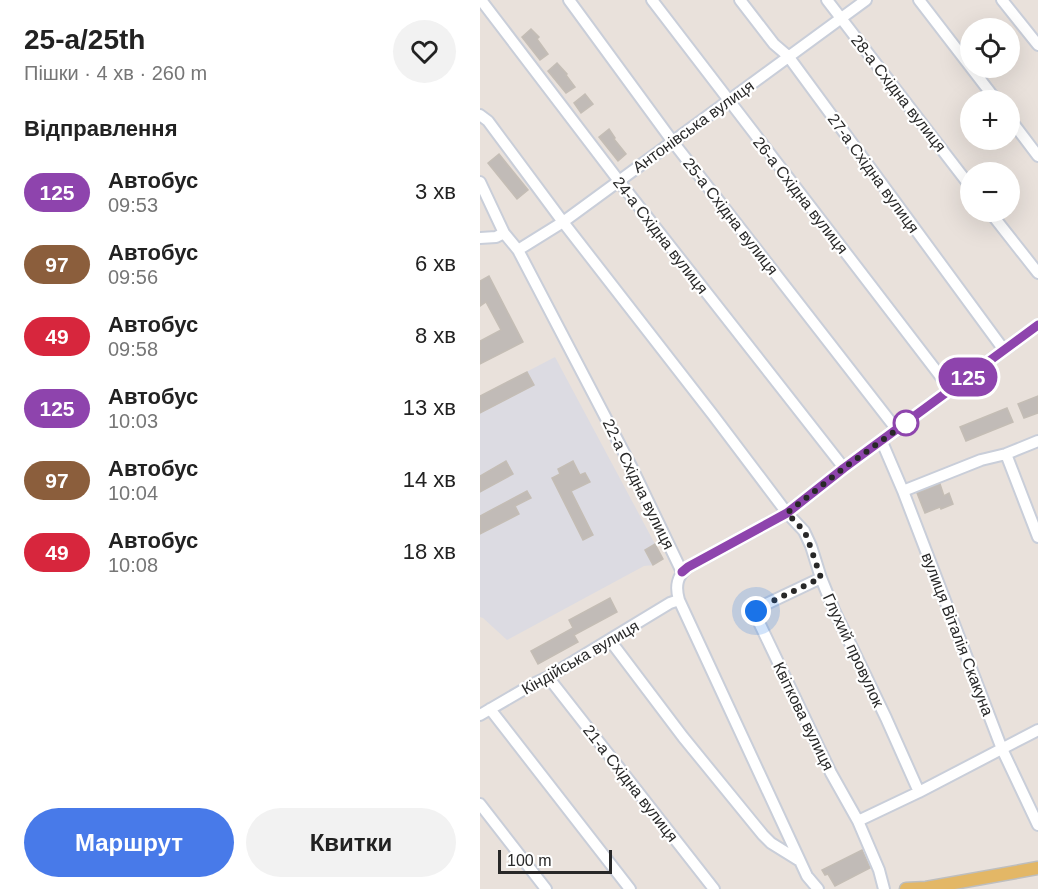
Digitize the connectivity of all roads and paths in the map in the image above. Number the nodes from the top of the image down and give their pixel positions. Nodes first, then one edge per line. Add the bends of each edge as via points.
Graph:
1 (481, 0) edge
2 (569, 0) edge
3 (652, 0) edge
4 (740, 0) edge
5 (827, 0) edge
6 (866, 0) edge
7 (919, 0) edge
8 (1002, 0) edge
9 (841, 18) junction
10 (1038, 45) edge
11 (788, 57) junction
12 (988, 90) edge
13 (729, 100) junction
14 (480, 115) edge
15 (1020, 132) edge
16 (672, 141) junction
17 (1038, 156) edge
18 (960, 173) edge
19 (619, 181) junction
20 (480, 182) edge
21 (563, 222) junction
22 (998, 222) edge
23 (504, 233) junction
24 (480, 238) edge
25 (518, 250) junction
26 (1038, 273) edge
27 (1038, 325) edge
28 (1004, 350) junction
29 (951, 390) junction
30 (897, 430) junction
31 (882, 441) junction
32 (1038, 441) edge
33 (1006, 454) junction
34 (844, 468) junction
35 (903, 491) junction
36 (787, 513) junction
37 (1038, 537) edge
38 (682, 572) junction
39 (821, 578) junction
40 (680, 600) junction
41 (612, 639) junction
42 (548, 677) junction
43 (485, 712) edge
44 (1038, 730) edge
45 (1002, 749) junction
46 (919, 792) junction
47 (480, 804) edge
48 (858, 821) junction
49 (1038, 825) edge
50 (800, 861) junction
51 (1038, 868) edge
52 (807, 876) junction
53 (924, 888) edge
54 (546, 889) edge
55 (630, 889) edge
56 (714, 889) edge
57 (808, 889) edge
58 (818, 889) edge
59 (884, 889) edge
60 (906, 889) edge

1 - 19 street, 24-а Східна вулиця
2 - 16 street, 25-а Східна вулиця
3 - 13 street, 26-а Східна вулиця
4 - 11 street, 27-а Східна вулиця
5 - 9 street, 28-а Східна вулиця
6 - 9 street, Антонівська вулиця
7 - 12 street
8 - 10 street
9 - 11 street, Антонівська вулиця
9 - 18 street, 28-а Східна вулиця
11 - 13 street, Антонівська вулиця
11 - 28 street, 27-а Східна вулиця
13 - 16 street, Антонівська вулиця
13 - 29 street, 26-а Східна вулиця
14 - 21 street, Глухий провулок
15 - 17 street
16 - 19 street, Антонівська вулиця
16 - 30 street, 25-а Східна вулиця
19 - 21 street, Антонівська вулиця
19 - 34 street, 24-а Східна вулиця
20 - 23 street, 22-а Східна вулиця
21 - 25 street, Антонівська вулиця
21 - 36 street, Глухий провулок
22 - 26 street
23 - 24 street
23 - 25 street, 22-а Східна вулиця
25 - 38 street, 22-а Східна вулиця
27 - 28 street
28 - 29 street
29 - 30 street
30 - 31 street
31 - 34 street
31 - 35 street, вулиця Віталія Скакуна
32 - 33 street
33 - 35 street
33 - 37 street
34 - 36 street
35 - 45 street, вулиця Віталія Скакуна
36 - 38 street
36 - 39 street, Глухий провулок via 804,531
38 - 40 street, 22-а Східна вулиця via 677,584
39 - 46 street, Глухий провулок
39 - 48 street, Квіткова вулиця via 760,607 755,614
40 - 41 street, Кіндійська вулиця
40 - 50 street, 22-а Східна вулиця
41 - 42 street, Кіндійська вулиця
41 - 50 street via 683,737 763,835
42 - 43 street, Кіндійська вулиця
42 - 56 street, 21-а Східна вулиця
43 - 55 street
44 - 45 street
45 - 46 street
45 - 49 street, вулиця Віталія Скакуна
46 - 48 street
47 - 54 street
48 - 59 street, Квіткова вулиця
50 - 52 street, 22-а Східна вулиця
51 - 53 main road
52 - 57 street
52 - 58 street
53 - 60 main road

